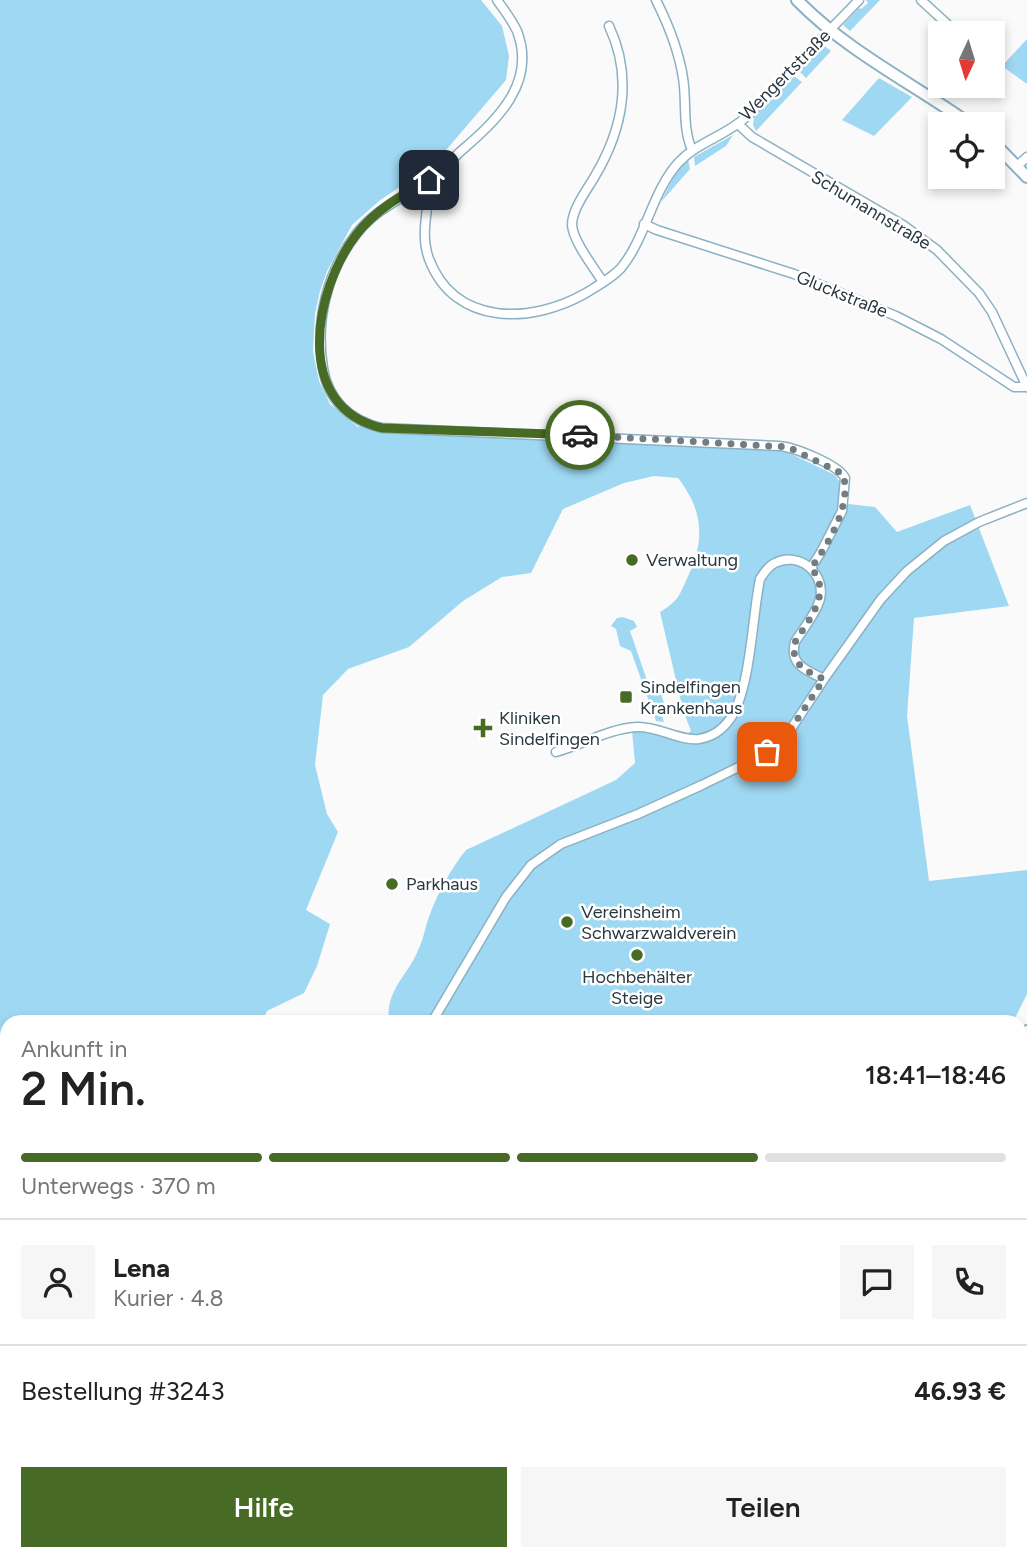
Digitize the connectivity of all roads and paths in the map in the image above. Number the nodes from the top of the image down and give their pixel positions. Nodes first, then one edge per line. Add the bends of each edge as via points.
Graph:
1 (497, 0) edge
2 (656, 0) edge
3 (797, 0) edge
4 (859, 0) edge
5 (921, 0) edge
6 (944, 21) edge
7 (609, 26) dead end
8 (829, 31) junction
9 (951, 112) edge
10 (738, 124) junction
11 (692, 149) junction
12 (1005, 154) edge
13 (1027, 158) edge
14 (1017, 166) junction
15 (1027, 177) edge
16 (429, 180) junction
17 (644, 224) junction
18 (603, 282) junction
19 (1027, 387) edge
20 (1027, 503) edge
21 (811, 568) junction
22 (824, 679) junction
23 (556, 752) dead end
24 (436, 1015) edge

1 - 16 street via 519,37 521,81 493,122
2 - 11 street via 683,76 687,139
3 - 8 street
4 - 8 street, Wengertstraße
5 - 6 street
7 - 18 street via 624,77 621,106 606,157 580,201 572,226
8 - 9 street
8 - 10 street, Wengertstraße
10 - 11 street, Wengertstraße
10 - 19 street, Schumannstraße via 937,250 992,312
11 - 17 street, Wengertstraße via 666,180
12 - 14 street
13 - 14 street
14 - 15 street
16 - 18 street, Wengertstraße via 425,246 442,281 464,303 492,313 537,312 565,304
16 - 21 street via 387,205 358,233 327,292 321,314 321,353 328,388 343,408 382,428 795,449 840,471 845,478 842,511
17 - 18 street, Wengertstraße via 621,268
17 - 19 street, Gluckstraße via 836,290 940,339 1014,387
20 - 22 street via 979,522 924,556 881,600
21 - 22 street via 820,583 819,601 795,642 794,657 803,669
21 - 23 street via 783,560 770,565 760,579 741,692 721,730 690,739 628,728
22 - 24 street via 787,735 767,752 659,804 569,840 531,865 506,897

